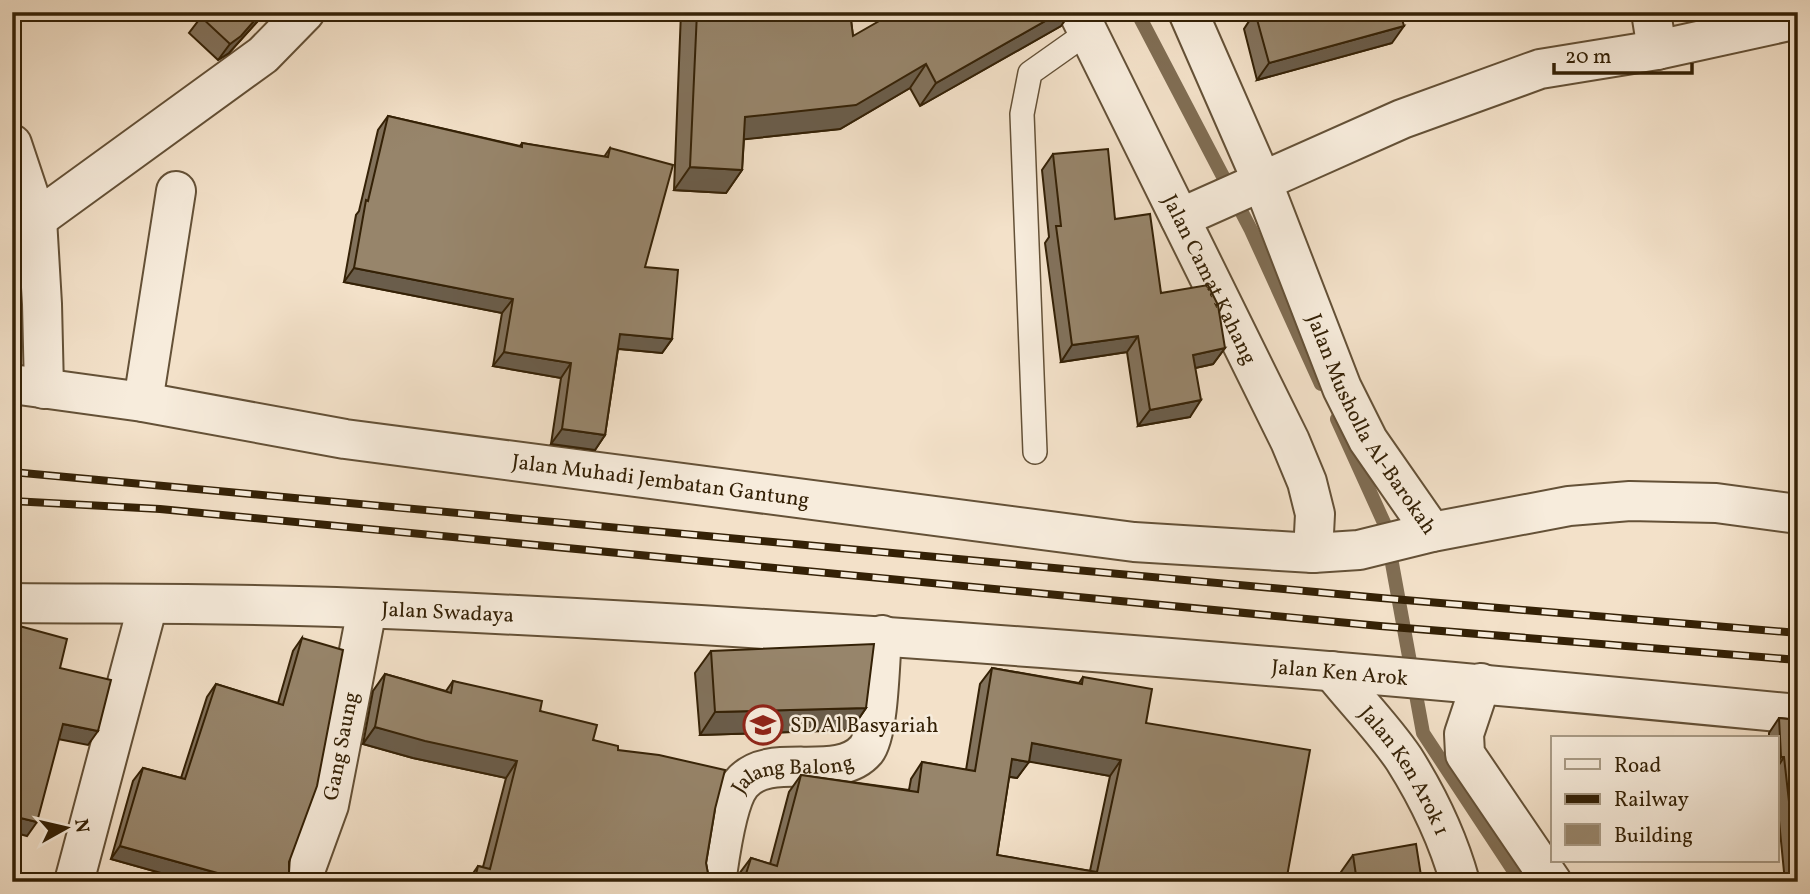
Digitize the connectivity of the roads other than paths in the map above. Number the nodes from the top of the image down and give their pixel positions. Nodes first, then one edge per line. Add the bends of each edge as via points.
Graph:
1 (304, 12) edge
2 (1188, 12) edge
3 (1651, 12) edge
4 (1798, 19) edge
5 (1083, 22) edge
6 (1657, 50) junction
7 (12, 144) edge
8 (1253, 185) junction
9 (176, 191) dead end
10 (1183, 216) junction
11 (37, 219) junction
12 (28, 387) edge
13 (143, 402) junction
14 (1035, 452) dead end
15 (1798, 514) edge
16 (1425, 535) junction
17 (1313, 553) junction
18 (12, 603) edge
19 (148, 604) junction
20 (367, 609) junction
21 (882, 635) junction
22 (1332, 671) junction
23 (1473, 683) junction
24 (1798, 713) edge
25 (74, 882) edge
26 (301, 882) edge
27 (716, 882) edge
28 (1460, 882) edge
29 (1552, 882) edge

1 - 11 street via 263,55
2 - 8 street, Jalan Musholla Al-Barokah
3 - 6 street
4 - 6 street
5 - 10 street, Jalan Camat Kahang
5 - 14 lane via 1030,73 1022,114
6 - 8 street via 1540,69 1402,119
7 - 11 street
8 - 10 street
8 - 16 street, Jalan Musholla Al-Barokah via 1342,388
9 - 13 street
10 - 17 street, Jalan Camat Kahang via 1307,482 1315,514
11 - 12 street via 42,304
12 - 13 street, Jalan Muhadi Jembatan Gantung
13 - 17 street, Jalan Muhadi Jembatan Gantung via 345,439 765,495 1133,542
15 - 16 street, Jalan Musholla Al-Barokah via 1704,502 1630,500 1569,506
16 - 17 street, Jalan Muhadi Jembatan Gantung via 1359,550
18 - 19 street, Jalan Swadaya
19 - 20 street, Jalan Swadaya
19 - 25 street
20 - 21 street, Jalan Swadaya
20 - 26 street, Gang Saung via 329,805
21 - 22 street, Jalan Ken Arok
21 - 27 street, Jalang Balong via 874,731 867,749 854,760 834,765 767,769 741,785 726,825
22 - 23 street, Jalan Ken Arok
22 - 28 street, Jalan Ken Arok 1 via 1403,758 1430,805
23 - 24 street, Jalan Ken Arok
23 - 29 street via 1465,754

